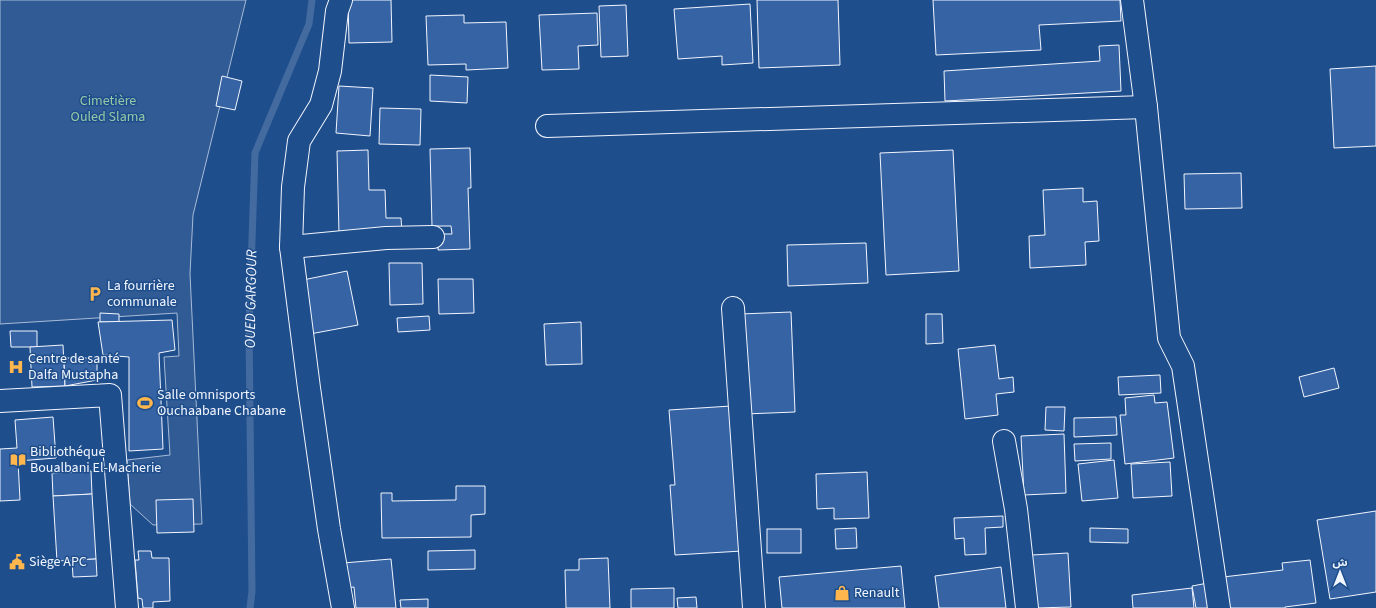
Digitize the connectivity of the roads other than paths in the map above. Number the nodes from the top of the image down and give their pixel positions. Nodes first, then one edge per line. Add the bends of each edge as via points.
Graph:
1 (341, 0) edge
2 (1132, 0) edge
3 (1146, 107) junction
4 (547, 126) dead end
5 (432, 237) dead end
6 (290, 247) junction
7 (733, 308) dead end
8 (0, 401) edge
9 (1004, 441) dead end
10 (127, 608) edge
11 (343, 608) edge
12 (754, 608) edge
13 (1027, 608) edge
14 (1219, 608) edge

1 - 6 street via 337,11 330,71 321,105 299,141 293,187
2 - 3 street
3 - 4 street
3 - 14 street via 1169,338 1183,366
5 - 6 street via 386,238
6 - 11 street via 328,521
7 - 12 street
8 - 10 street via 110,395
9 - 13 street via 1016,509

